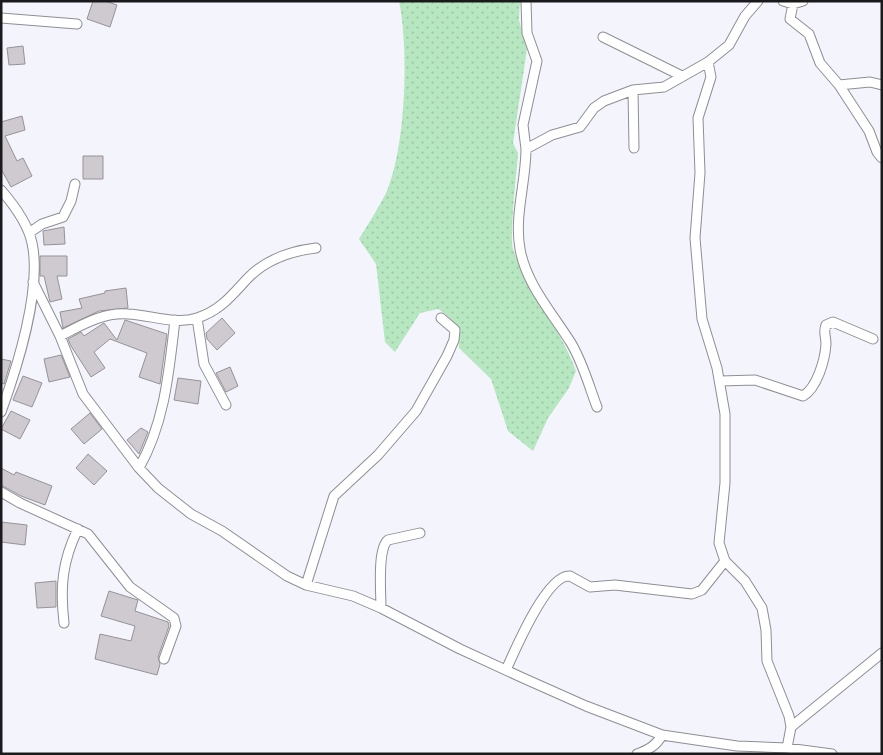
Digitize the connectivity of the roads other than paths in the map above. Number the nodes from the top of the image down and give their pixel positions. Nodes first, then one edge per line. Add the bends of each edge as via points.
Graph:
1 (526, 1) edge
2 (758, 1) edge
3 (782, 1) edge
4 (803, 1) edge
5 (793, 4) junction
6 (1, 18) edge
7 (77, 24) dead end
8 (603, 37) dead end
9 (708, 62) junction
10 (682, 76) junction
11 (882, 85) edge
12 (839, 86) junction
13 (633, 90) junction
14 (634, 148) dead end
15 (526, 150) junction
16 (882, 158) edge
17 (75, 184) dead end
18 (1, 190) edge
19 (29, 233) junction
20 (316, 248) dead end
21 (33, 282) junction
22 (197, 318) junction
23 (441, 318) dead end
24 (175, 320) junction
25 (60, 336) junction
26 (873, 339) dead end
27 (720, 381) junction
28 (226, 405) dead end
29 (597, 407) dead end
30 (1, 412) edge
31 (139, 468) junction
32 (1, 492) edge
33 (78, 529) junction
34 (420, 534) dead end
35 (725, 561) junction
36 (306, 585) junction
37 (381, 608) junction
38 (64, 623) dead end
39 (882, 653) edge
40 (164, 659) dead end
41 (506, 670) junction
42 (791, 727) junction
43 (662, 735) junction
44 (787, 748) junction
45 (637, 754) edge
46 (832, 754) edge

1 - 15 street via 527,33 537,61 523,125
2 - 9 street via 745,16 729,45
3 - 5 street
4 - 5 street
5 - 12 street via 790,19 809,34 820,63
6 - 7 street
8 - 10 street
9 - 10 street
9 - 27 street via 711,77 698,118 700,173 695,245 702,319
10 - 13 street via 664,87
11 - 12 street via 870,82
12 - 16 street
13 - 14 street
13 - 15 street via 604,101 594,108 580,127 552,135
15 - 29 street via 520,197 520,250 552,317 583,367
17 - 19 street via 63,217 38,226
18 - 19 street
19 - 21 street
20 - 22 street via 298,250 273,260 248,278 226,303
21 - 25 street
21 - 30 street via 21,355
22 - 24 street
22 - 28 street via 204,364
23 - 36 street via 455,330 447,356 416,410 378,455 334,496
24 - 25 street via 118,314 97,318
24 - 31 street via 168,380 157,428
25 - 31 street via 83,394
26 - 27 street via 841,324 826,324 822,362 810,390 803,396 755,380
27 - 35 street via 726,459 719,543
31 - 36 street via 191,514
32 - 33 street
33 - 38 street via 62,577
33 - 40 street via 88,534 130,587 174,618 176,626
34 - 37 street via 384,543 381,552
35 - 41 street via 702,590 692,594 616,585 590,587 570,576 560,577 539,604
35 - 42 street via 745,581 762,608 767,662
36 - 37 street via 353,596
37 - 41 street
39 - 42 street
41 - 43 street
42 - 44 street
43 - 44 street via 737,746
43 - 45 street via 650,749
44 - 46 street

